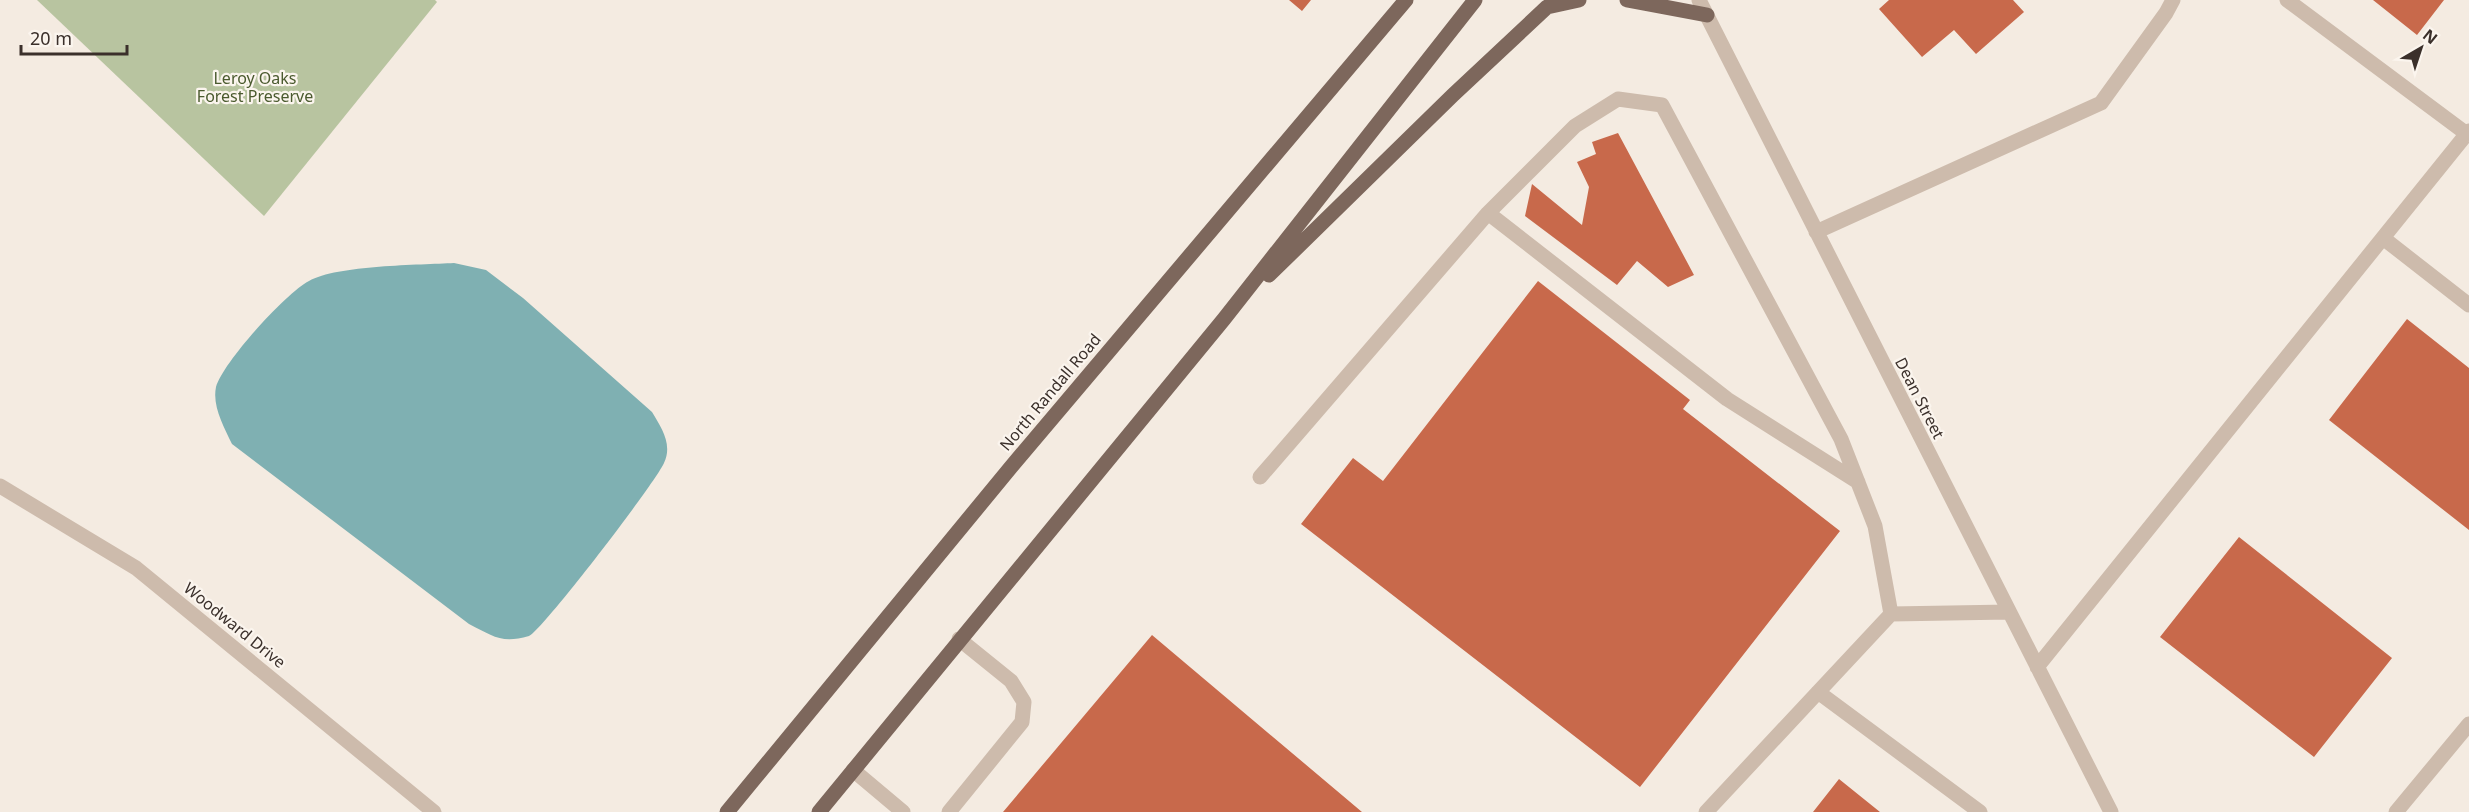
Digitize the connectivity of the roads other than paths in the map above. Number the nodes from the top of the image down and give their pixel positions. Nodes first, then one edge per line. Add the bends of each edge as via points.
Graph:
1 (1406, 0) edge
2 (1475, 0) edge
3 (1579, 0) edge
4 (1627, 0) edge
5 (1699, 0) edge
6 (2173, 0) edge
7 (2287, 0) edge
8 (1707, 15) junction
9 (2468, 132) edge
10 (1488, 213) junction
11 (1816, 232) junction
12 (2383, 238) junction
13 (2469, 305) edge
14 (1224, 319) junction
15 (1260, 477) dead end
16 (1858, 482) junction
17 (0, 486) edge
18 (2009, 612) junction
19 (1891, 614) junction
20 (959, 639) junction
21 (2037, 667) junction
22 (1818, 692) junction
23 (2469, 723) edge
24 (853, 770) junction
25 (434, 812) edge
26 (727, 812) edge
27 (819, 812) edge
28 (903, 812) edge
29 (949, 812) edge
30 (1706, 812) edge
31 (1980, 812) edge
32 (2111, 812) edge
33 (2396, 812) edge

1 - 26 main road, North Randall Road via 1018,458
2 - 14 main road
3 - 14 main road via 1547,7
4 - 8 main road
5 - 8 street, Dean Street
6 - 11 street via 2101,103
7 - 9 street
8 - 11 street, Dean Street
9 - 12 street
10 - 15 street
10 - 16 street via 1727,399
10 - 16 street via 1575,126 1618,99 1662,105 1841,439
11 - 18 street, Dean Street
12 - 13 street
12 - 21 street
14 - 20 main road
16 - 19 street via 1875,526
17 - 25 street, Woodward Drive via 136,568
18 - 19 street
18 - 21 street, Dean Street
19 - 22 street
20 - 24 main road
20 - 29 street via 1011,681 1023,702 1022,722
21 - 32 street, Dean Street
22 - 30 street
22 - 31 street
23 - 33 street
24 - 27 main road
24 - 28 street

